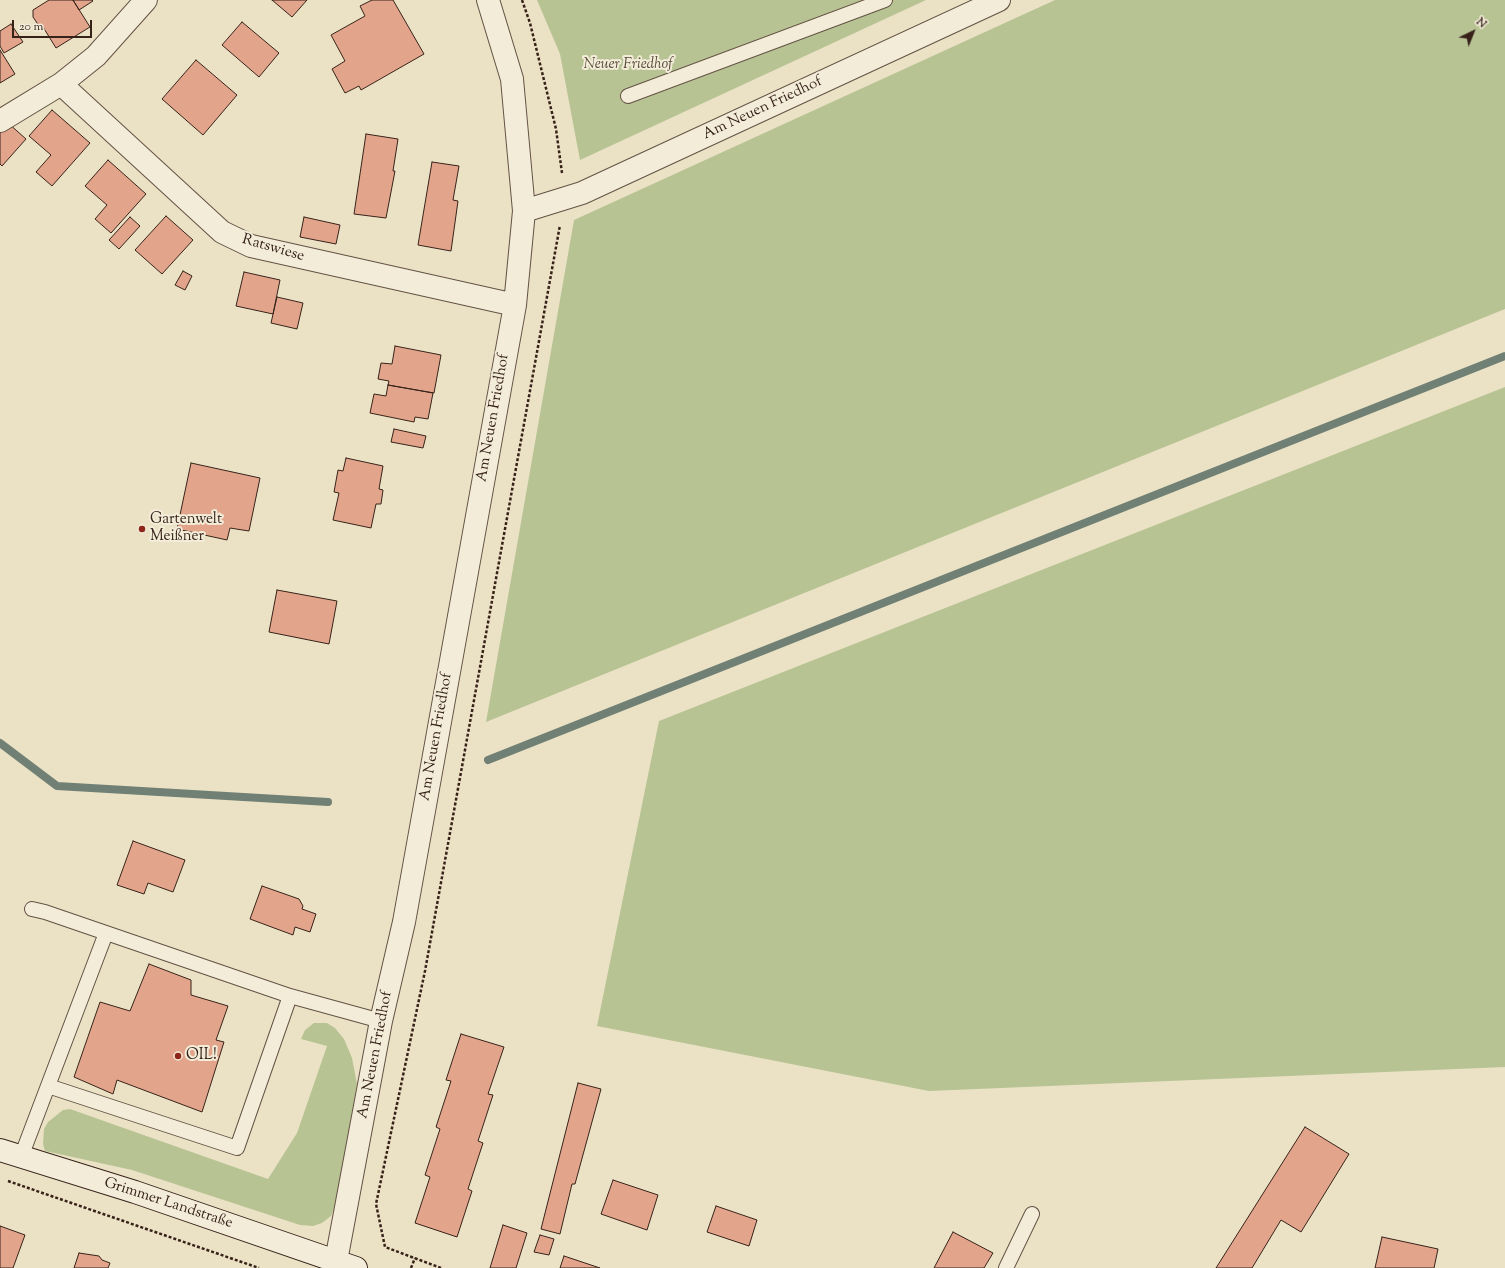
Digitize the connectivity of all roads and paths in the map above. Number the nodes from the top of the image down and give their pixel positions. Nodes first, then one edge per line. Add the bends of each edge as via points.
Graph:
1 (146, 0) edge
2 (488, 0) edge
3 (522, 0) edge
4 (885, 0) edge
5 (999, 0) edge
6 (530, 23) dead end
7 (61, 84) junction
8 (628, 96) dead end
9 (0, 121) edge
10 (524, 211) junction
11 (515, 305) junction
12 (32, 909) dead end
13 (106, 933) junction
14 (290, 996) junction
15 (381, 1021) junction
16 (48, 1086) junction
17 (0, 1150) edge
18 (21, 1157) junction
19 (7, 1180) dead end
20 (1032, 1214) dead end
21 (385, 1247) dead end
22 (415, 1258) junction
23 (346, 1264) edge
24 (259, 1268) edge
25 (411, 1268) edge
26 (441, 1268) edge
27 (1006, 1268) edge

1 - 7 street via 96,56
2 - 10 street, Am Neuen Friedhof via 512,79
3 - 6 path
4 - 8 lane
5 - 10 street, Am Neuen Friedhof via 582,193
7 - 9 street
7 - 11 street, Ratswiese via 222,232 236,240 251,246
10 - 11 street, Am Neuen Friedhof
11 - 15 street, Am Neuen Friedhof via 404,922
12 - 13 lane
13 - 14 lane
13 - 16 lane
14 - 15 lane
14 - 16 lane via 237,1148
15 - 23 street, Am Neuen Friedhof
16 - 18 lane
17 - 18 street, Grimmer Landstraße
18 - 23 street, Grimmer Landstraße via 135,1192
19 - 24 path
20 - 27 lane
21 - 22 path
22 - 25 path
22 - 26 path

